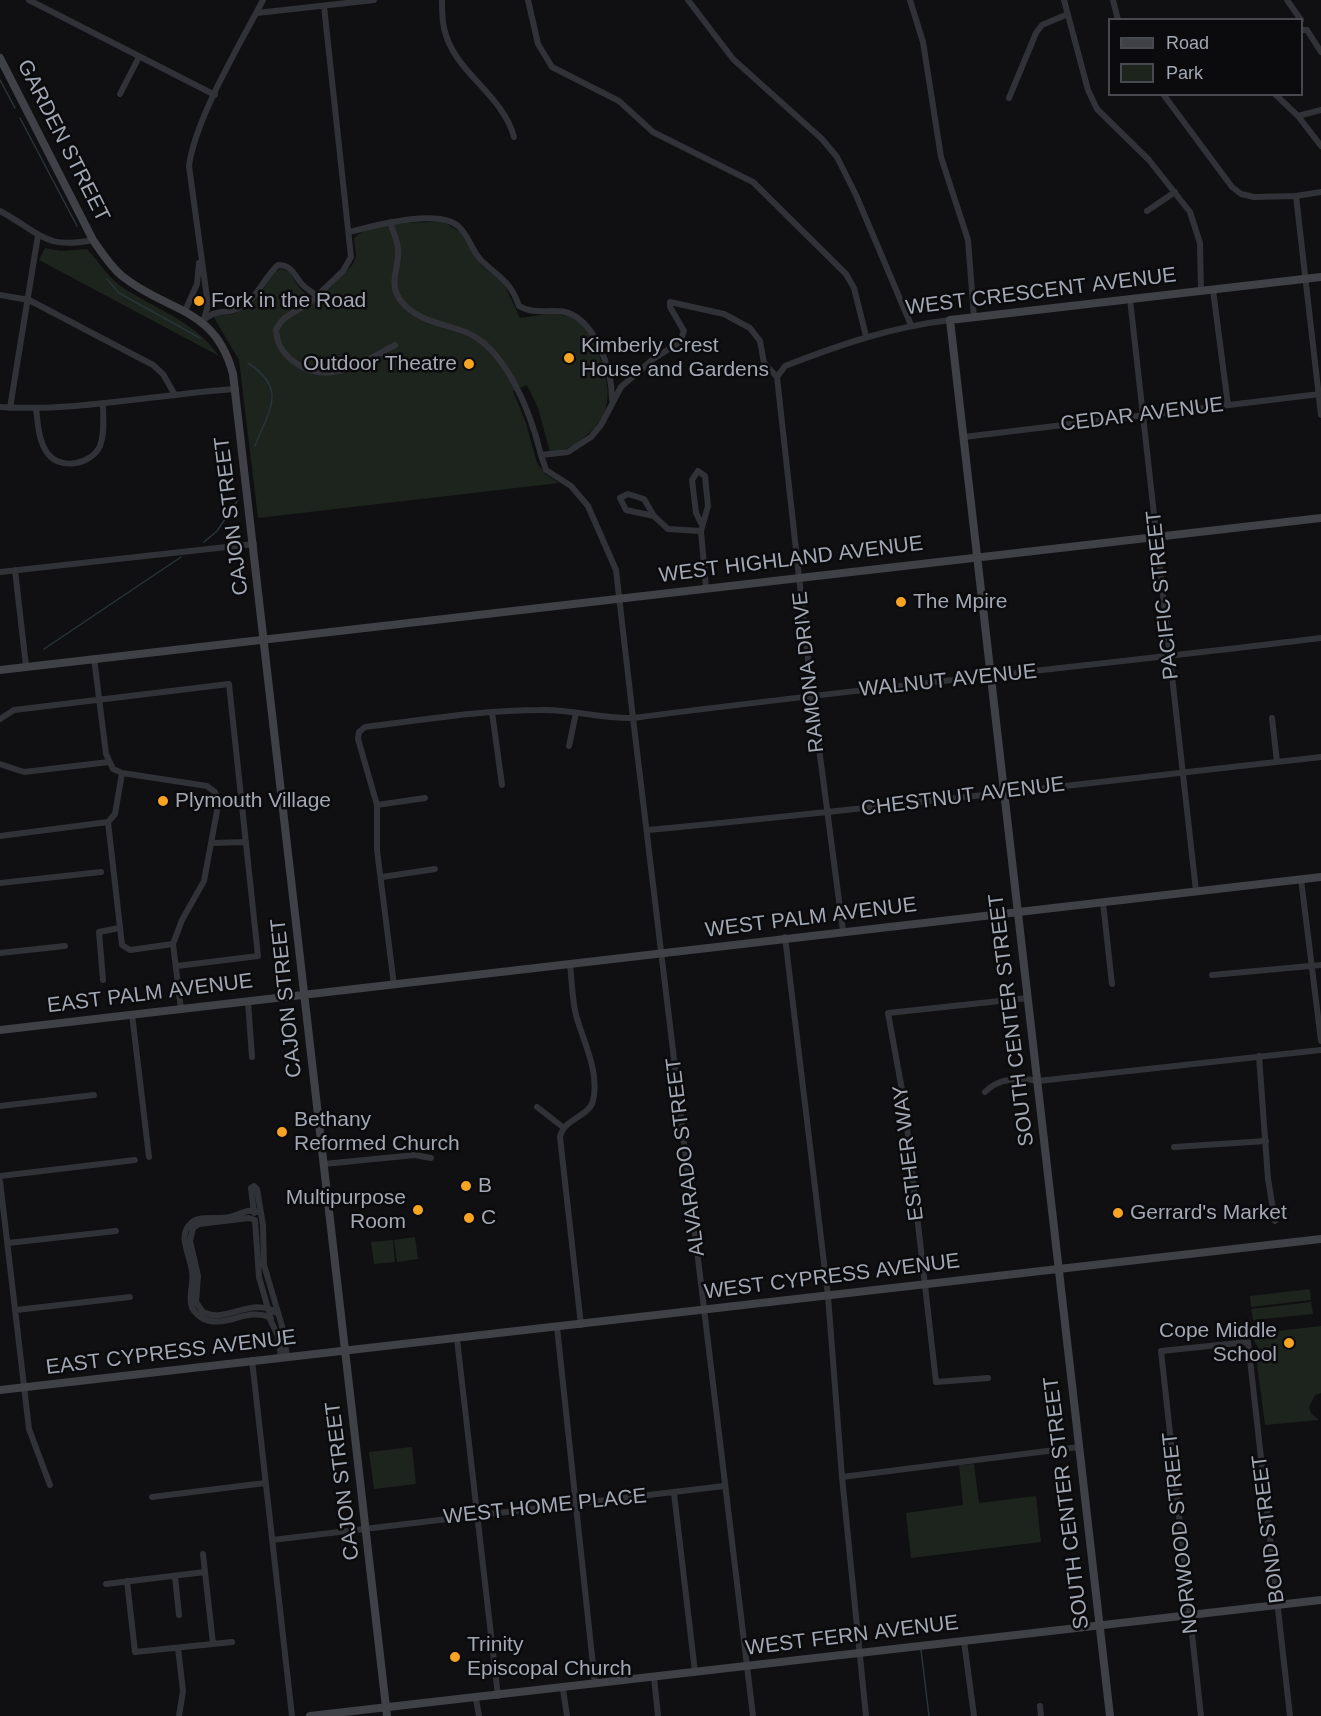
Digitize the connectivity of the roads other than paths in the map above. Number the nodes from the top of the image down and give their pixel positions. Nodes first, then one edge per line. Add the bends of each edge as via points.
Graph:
1 (29, 0) edge
2 (263, 0) edge
3 (374, 0) edge
4 (442, 0) edge
5 (528, 0) edge
6 (688, 0) edge
7 (910, 0) edge
8 (1065, 0) edge
9 (1113, 0) edge
10 (1287, 0) edge
11 (324, 6) junction
12 (257, 13) junction
13 (1068, 14) junction
14 (1118, 18) edge
15 (1300, 18) edge
16 (1304, 30) edge
17 (1321, 52) edge
18 (139, 57) junction
19 (0, 58) edge
20 (120, 94) dead end
21 (215, 95) junction
22 (1165, 96) edge
23 (1277, 96) edge
24 (1009, 98) dead end
25 (1321, 110) edge
26 (1298, 116) junction
27 (514, 136) dead end
28 (1321, 146) edge
29 (1175, 192) junction
30 (1321, 192) edge
31 (1296, 196) junction
32 (0, 211) edge
33 (1148, 211) dead end
34 (390, 222) junction
35 (349, 232) junction
36 (38, 235) junction
37 (93, 240) junction
38 (200, 260) junction
39 (1321, 277) edge
40 (1306, 279) junction
41 (1213, 290) junction
42 (1201, 291) junction
43 (0, 295) edge
44 (317, 296) junction
45 (1130, 299) junction
46 (29, 300) junction
47 (185, 311) junction
48 (974, 317) junction
49 (950, 320) junction
50 (202, 322) junction
51 (910, 325) junction
52 (866, 336) junction
53 (395, 345) dead end
54 (777, 377) junction
55 (236, 389) junction
56 (1320, 394) edge
57 (175, 395) junction
58 (612, 400) junction
59 (103, 404) junction
60 (1228, 405) junction
61 (0, 407) edge
62 (10, 408) junction
63 (36, 408) junction
64 (1143, 415) junction
65 (1321, 415) edge
66 (964, 437) junction
67 (540, 455) junction
68 (654, 516) junction
69 (1321, 518) edge
70 (701, 523) junction
71 (701, 531) junction
72 (1157, 537) junction
73 (254, 544) junction
74 (978, 557) junction
75 (15, 570) junction
76 (0, 572) edge
77 (798, 578) junction
78 (706, 588) junction
79 (621, 598) junction
80 (1321, 638) edge
81 (264, 640) junction
82 (1170, 656) junction
83 (94, 658) junction
84 (27, 666) junction
85 (0, 670) edge
86 (991, 678) junction
87 (812, 695) junction
88 (99, 698) junction
89 (492, 712) junction
90 (576, 713) junction
91 (633, 718) junction
92 (1272, 718) dead end
93 (0, 719) edge
94 (569, 746) dead end
95 (1321, 757) edge
96 (108, 762) junction
97 (1277, 762) junction
98 (0, 764) edge
99 (1183, 772) junction
100 (122, 773) junction
101 (502, 785) dead end
102 (1002, 791) junction
103 (425, 798) dead end
104 (377, 805) junction
105 (825, 814) junction
106 (108, 822) junction
107 (648, 830) junction
108 (0, 836) edge
109 (246, 842) junction
110 (212, 843) junction
111 (435, 869) dead end
112 (101, 872) dead end
113 (382, 877) junction
114 (1321, 877) edge
115 (1301, 879) junction
116 (0, 883) edge
117 (1196, 891) junction
118 (1103, 903) junction
119 (1017, 913) junction
120 (119, 928) junction
121 (843, 931) junction
122 (785, 937) junction
123 (173, 944) junction
124 (65, 946) dead end
125 (0, 953) edge
126 (662, 954) junction
127 (570, 964) junction
128 (1312, 965) junction
129 (1321, 965) edge
130 (177, 966) junction
131 (1212, 975) dead end
132 (104, 980) dead end
133 (1112, 984) dead end
134 (394, 985) junction
135 (304, 994) junction
136 (1028, 998) junction
137 (248, 1001) junction
138 (181, 1009) junction
139 (132, 1014) junction
140 (0, 1030) edge
141 (1321, 1041) edge
142 (1321, 1050) edge
143 (1259, 1056) junction
144 (252, 1057) dead end
145 (1038, 1081) junction
146 (985, 1092) dead end
147 (94, 1095) dead end
148 (0, 1106) edge
149 (537, 1107) dead end
150 (564, 1128) junction
151 (1266, 1142) junction
152 (1174, 1148) dead end
153 (149, 1157) dead end
154 (431, 1158) dead end
155 (135, 1160) dead end
156 (324, 1164) junction
157 (0, 1176) edge
158 (0, 1180) edge
159 (253, 1210) junction
160 (261, 1213) junction
161 (255, 1220) junction
162 (1275, 1221) dead end
163 (117, 1231) dead end
164 (1321, 1239) edge
165 (8, 1243) junction
166 (1058, 1269) junction
167 (924, 1284) junction
168 (828, 1296) junction
169 (130, 1297) dead end
170 (267, 1307) junction
171 (16, 1310) junction
172 (704, 1310) junction
173 (277, 1313) junction
174 (271, 1319) junction
175 (581, 1324) junction
176 (557, 1327) junction
177 (457, 1339) junction
178 (1248, 1342) joint
179 (346, 1351) junction
180 (284, 1357) junction
181 (252, 1360) junction
182 (988, 1378) dead end
183 (25, 1388) junction
184 (0, 1390) edge
185 (1079, 1447) junction
186 (842, 1477) junction
187 (265, 1483) junction
188 (50, 1485) dead end
189 (724, 1486) junction
190 (674, 1493) junction
191 (152, 1497) dead end
192 (575, 1505) junction
193 (476, 1514) junction
194 (366, 1529) junction
195 (272, 1540) junction
196 (203, 1554) dead end
197 (205, 1572) junction
198 (175, 1576) junction
199 (127, 1581) junction
200 (106, 1584) dead end
201 (1321, 1600) edge
202 (1278, 1605) junction
203 (179, 1615) dead end
204 (1190, 1615) junction
205 (1100, 1625) junction
206 (964, 1641) junction
207 (232, 1642) dead end
208 (213, 1644) junction
209 (178, 1648) junction
210 (859, 1653) junction
211 (747, 1666) junction
212 (695, 1672) junction
213 (654, 1677) junction
214 (595, 1684) junction
215 (563, 1689) junction
216 (498, 1696) junction
217 (476, 1699) junction
218 (386, 1706) junction
219 (1040, 1706) dead end
220 (179, 1716) edge
221 (292, 1716) edge
222 (310, 1716) edge
223 (387, 1716) edge
224 (479, 1716) edge
225 (567, 1716) edge
226 (658, 1716) edge
227 (753, 1716) edge
228 (866, 1716) edge
229 (974, 1716) edge
230 (1041, 1716) edge
231 (1110, 1716) edge
232 (1201, 1716) edge
233 (1290, 1716) edge

1 - 18 street
2 - 12 street
3 - 11 street
4 - 27 street via 443,27 450,42 465,68 508,117
5 - 52 street via 538,44 552,67 619,101 653,132 753,182 846,274 854,288
6 - 51 street via 733,59 837,157
7 - 48 street via 932,85 934,127 941,157 968,240
8 - 13 street
9 - 14 street
10 - 15 street
11 - 12 street
11 - 35 street
12 - 21 street
13 - 24 street via 1042,25 1036,33
13 - 29 street via 1088,90 1097,109
16 - 17 street
18 - 20 street
18 - 21 street
19 - 37 street, GARDEN STREET
21 - 38 street via 189,166
22 - 31 street via 1236,190 1254,197
23 - 26 street
25 - 26 street
26 - 28 street
29 - 33 street
29 - 42 street via 1195,223 1200,243
30 - 31 street
31 - 40 street
32 - 36 street
34 - 35 street
34 - 58 street via 451,221 465,234 482,261 509,284 519,306 531,311 564,312 580,320 589,329 610,377
34 - 67 street via 398,250 393,283 397,295 419,316 465,332 487,347 509,374 526,406
35 - 44 street via 349,263
36 - 37 street via 68,245
36 - 46 street
37 - 47 street, GARDEN STREET via 123,277
38 - 47 street via 197,284
38 - 50 street via 208,305
39 - 40 street, WEST CRESCENT AVENUE
40 - 41 street, WEST CRESCENT AVENUE
40 - 56 street
41 - 42 street, WEST CRESCENT AVENUE
41 - 60 street
42 - 45 street, WEST CRESCENT AVENUE
43 - 46 street
44 - 50 street via 301,284 294,272 278,265 246,304 212,313
44 - 53 street via 305,308 283,318 276,330 280,348 303,368 319,374 340,371
45 - 48 street, WEST CRESCENT AVENUE
45 - 64 street, PACIFIC STREET
46 - 57 street via 153,365
46 - 62 street
47 - 50 street, CAJON STREET
48 - 49 street, WEST CRESCENT AVENUE
49 - 51 street, WEST CRESCENT AVENUE
49 - 66 street, SOUTH CENTER STREET
50 - 55 street, CAJON STREET via 219,340
51 - 52 street, WEST CRESCENT AVENUE
52 - 54 street, WEST CRESCENT AVENUE via 785,366
54 - 58 street, RAMONA DRIVE via 764,363 760,341 750,328 724,314 670,302 682,327 682,339 644,366
54 - 77 street, RAMONA DRIVE
55 - 57 street
55 - 73 street, CAJON STREET
56 - 60 street, CEDAR AVENUE
56 - 65 street
57 - 59 street
58 - 67 street via 591,437 568,452
59 - 63 street
59 - 63 street via 102,437 97,450 84,462 73,464 49,455 40,434
60 - 64 street, CEDAR AVENUE
61 - 62 street
62 - 63 street
64 - 66 street, CEDAR AVENUE
64 - 72 street, PACIFIC STREET
66 - 74 street, SOUTH CENTER STREET
67 - 79 street, ALVARADO STREET via 546,470 571,486 588,506 616,570
68 - 68 street via 638,496 628,494 620,498 626,510
68 - 71 street via 668,529
69 - 72 street, WEST HIGHLAND AVENUE
70 - 70 street via 708,501 705,477 698,471 692,480
70 - 71 street
71 - 78 street
72 - 74 street, WEST HIGHLAND AVENUE
72 - 82 street, PACIFIC STREET
73 - 75 street
73 - 81 street, CAJON STREET
74 - 77 street, WEST HIGHLAND AVENUE
74 - 86 street, SOUTH CENTER STREET
75 - 76 street
75 - 84 street
77 - 78 street, WEST HIGHLAND AVENUE
77 - 87 street, RAMONA DRIVE
78 - 79 street, WEST HIGHLAND AVENUE
79 - 81 street, WEST HIGHLAND AVENUE
79 - 91 street, ALVARADO STREET
80 - 82 street, WALNUT AVENUE
81 - 83 street, WEST HIGHLAND AVENUE
81 - 135 street, CAJON STREET
82 - 86 street, WALNUT AVENUE
82 - 99 street, PACIFIC STREET
83 - 84 street, WEST HIGHLAND AVENUE
83 - 88 street
84 - 85 street, WEST HIGHLAND AVENUE
86 - 87 street, WALNUT AVENUE
86 - 102 street, SOUTH CENTER STREET
87 - 91 street, WALNUT AVENUE
87 - 105 street, RAMONA DRIVE
88 - 93 street via 14,710
88 - 96 street
88 - 109 street via 229,684
89 - 90 street, WALNUT AVENUE
89 - 101 street
89 - 104 street, WALNUT AVENUE via 365,727 358,739
90 - 91 street, WALNUT AVENUE via 606,719
90 - 94 street
91 - 107 street, ALVARADO STREET
92 - 97 street
95 - 97 street, CHESTNUT AVENUE
96 - 98 street via 24,772
96 - 100 street via 112,769
97 - 99 street, CHESTNUT AVENUE
99 - 102 street, CHESTNUT AVENUE
99 - 117 street, PACIFIC STREET
100 - 106 street via 115,814
100 - 110 street via 211,788 219,802
102 - 105 street, CHESTNUT AVENUE
102 - 119 street, SOUTH CENTER STREET
103 - 104 street
104 - 113 street via 376,834
105 - 107 street, CHESTNUT AVENUE
105 - 121 street, RAMONA DRIVE
106 - 108 street
106 - 120 street
107 - 126 street, ALVARADO STREET
109 - 110 street
109 - 130 street via 258,956
110 - 123 street via 204,881
111 - 113 street
112 - 116 street
113 - 134 street
114 - 115 street, WEST PALM AVENUE
115 - 117 street, WEST PALM AVENUE
115 - 128 street
117 - 118 street, WEST PALM AVENUE
118 - 119 street, WEST PALM AVENUE
118 - 133 street
119 - 121 street, WEST PALM AVENUE
119 - 136 street, SOUTH CENTER STREET
120 - 123 street via 126,949
120 - 132 street via 99,932
121 - 122 street, WEST PALM AVENUE
122 - 126 street, WEST PALM AVENUE
122 - 168 street
123 - 130 street
124 - 125 street
126 - 127 street, WEST PALM AVENUE
126 - 172 street, ALVARADO STREET
127 - 134 street, WEST PALM AVENUE
127 - 150 street via 594,1095 591,1105
128 - 129 street
128 - 131 street
128 - 141 street
130 - 138 street
134 - 135 street, WEST PALM AVENUE
135 - 137 street, EAST PALM AVENUE
135 - 156 street, CAJON STREET
136 - 145 street, SOUTH CENTER STREET
136 - 167 street, ESTHER WAY via 888,1013 904,1101
137 - 138 street, EAST PALM AVENUE
137 - 144 street
138 - 139 street, EAST PALM AVENUE
139 - 140 street, EAST PALM AVENUE
139 - 153 street
142 - 143 street
143 - 145 street
143 - 151 street
145 - 146 street via 1008,1080 990,1086
145 - 166 street, SOUTH CENTER STREET
147 - 148 street
149 - 150 street
150 - 175 street via 560,1142
151 - 152 street
151 - 162 street via 1268,1188
154 - 156 street via 415,1155
155 - 157 street
156 - 179 street, CAJON STREET
158 - 165 street
159 - 160 street
159 - 160 street via 251,1188 255,1186
159 - 161 street
159 - 174 street via 222,1218 196,1219 189,1224 184,1237 192,1272 190,1302 198,1315 209,1321 250,1313
160 - 173 street via 264,1265
161 - 170 street via 257,1262
161 - 170 street via 200,1224 193,1228 190,1241 198,1276 196,1302 202,1311 213,1316
163 - 165 street
164 - 166 street, WEST CYPRESS AVENUE
165 - 171 street
166 - 167 street, WEST CYPRESS AVENUE
166 - 185 street, SOUTH CENTER STREET
167 - 168 street, WEST CYPRESS AVENUE
167 - 182 street, ESTHER WAY via 936,1382
168 - 172 street, WEST CYPRESS AVENUE
168 - 186 street
169 - 171 street
170 - 173 street
170 - 174 street
171 - 183 street
172 - 175 street, WEST CYPRESS AVENUE
172 - 189 street, ALVARADO STREET
173 - 180 street via 286,1341
174 - 180 street
175 - 176 street, WEST CYPRESS AVENUE
176 - 177 street, WEST CYPRESS AVENUE
176 - 192 street
177 - 179 street, WEST CYPRESS AVENUE
177 - 193 street
178 - 202 street, BOND STREET
178 - 204 street, NORWOOD STREET via 1161,1351
179 - 180 street, EAST CYPRESS AVENUE
179 - 194 street, CAJON STREET
180 - 181 street, EAST CYPRESS AVENUE
181 - 183 street, EAST CYPRESS AVENUE
181 - 187 street
183 - 184 street, EAST CYPRESS AVENUE
183 - 188 street via 31,1439
185 - 186 street
185 - 205 street, SOUTH CENTER STREET
186 - 210 street
187 - 191 street
187 - 195 street
189 - 190 street, WEST HOME PLACE
189 - 211 street, ALVARADO STREET
190 - 192 street, WEST HOME PLACE
190 - 212 street
192 - 193 street, WEST HOME PLACE
192 - 214 street
193 - 194 street, WEST HOME PLACE
193 - 216 street
194 - 195 street, WEST HOME PLACE
194 - 218 street, CAJON STREET
195 - 221 street
196 - 197 street
197 - 198 street
197 - 208 street
198 - 199 street
198 - 203 street
199 - 200 street
199 - 209 street via 135,1652
201 - 202 street, WEST FERN AVENUE
202 - 204 street, WEST FERN AVENUE
202 - 233 street, BOND STREET
204 - 205 street, WEST FERN AVENUE
204 - 232 street, NORWOOD STREET
205 - 206 street, WEST FERN AVENUE
205 - 231 street, SOUTH CENTER STREET
206 - 210 street, WEST FERN AVENUE
206 - 229 street
207 - 208 street
208 - 209 street
209 - 220 street via 183,1691
210 - 211 street, WEST FERN AVENUE
210 - 228 street
211 - 212 street, WEST FERN AVENUE
211 - 227 street, ALVARADO STREET
212 - 213 street, WEST FERN AVENUE
213 - 214 street, WEST FERN AVENUE
213 - 226 street
214 - 215 street, WEST FERN AVENUE
215 - 216 street, WEST FERN AVENUE
215 - 225 street
216 - 217 street, WEST FERN AVENUE
217 - 218 street, WEST FERN AVENUE
217 - 224 street
218 - 222 street, WEST FERN AVENUE
218 - 223 street, CAJON STREET
219 - 230 street

